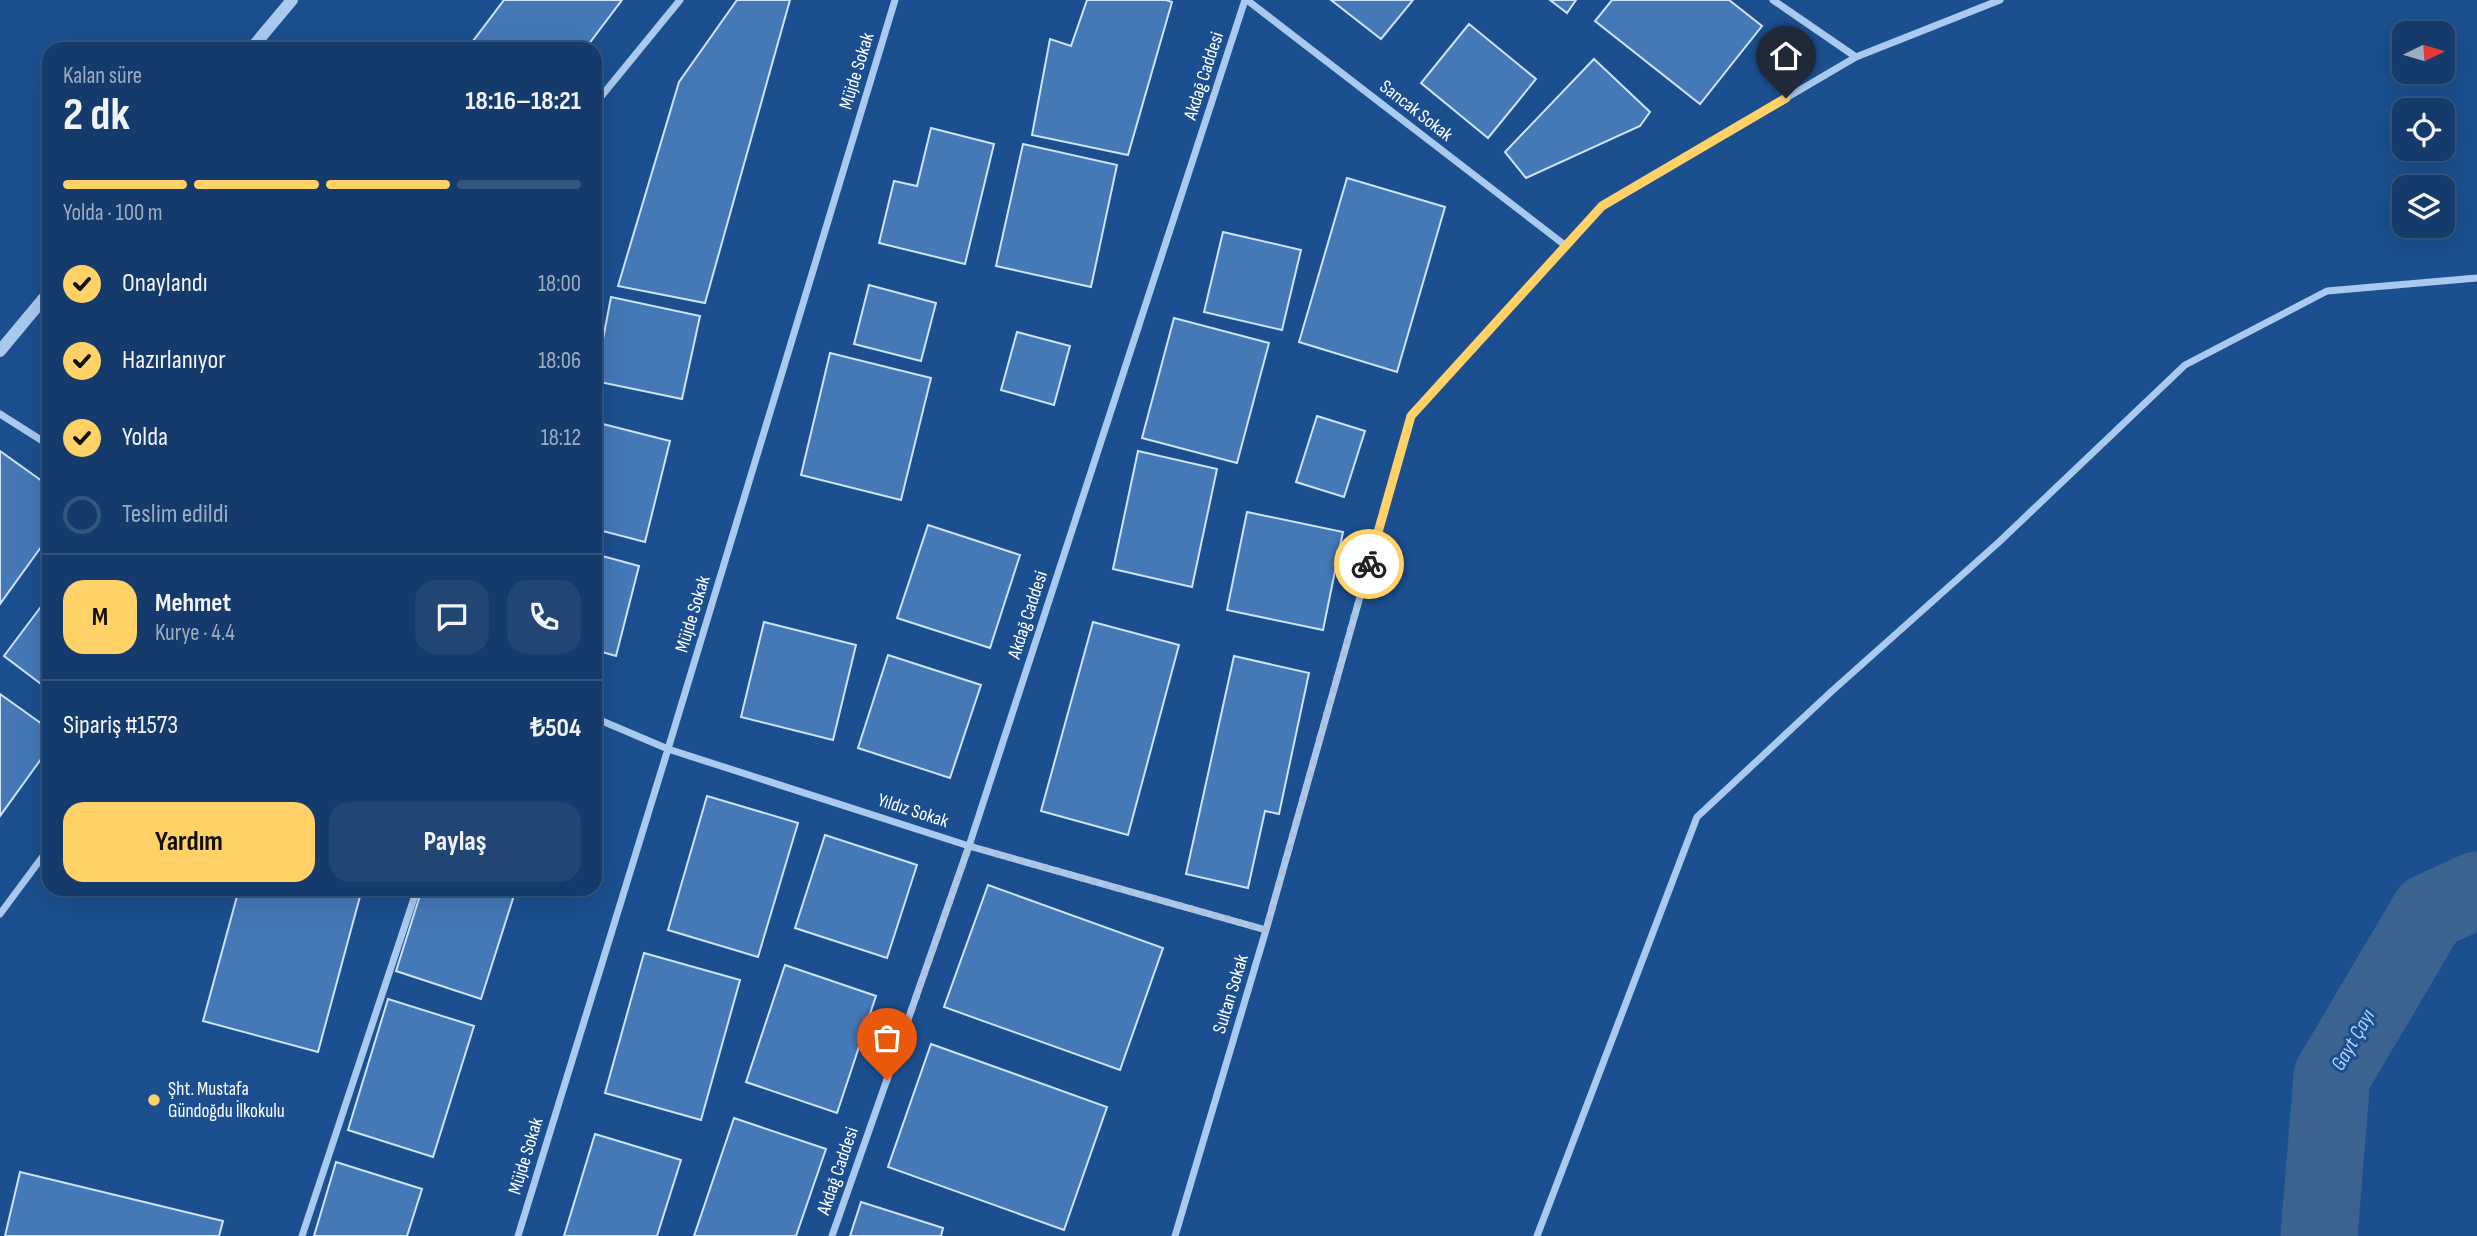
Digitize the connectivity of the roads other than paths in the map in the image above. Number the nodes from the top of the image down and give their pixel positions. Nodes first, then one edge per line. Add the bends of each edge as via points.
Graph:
1 (292, 0) edge
2 (680, 0) edge
3 (895, 0) edge
4 (1246, 0) edge
5 (1773, 0) edge
6 (2000, 0) edge
7 (257, 42) edge
8 (1856, 57) junction
9 (602, 95) edge
10 (1566, 246) junction
11 (2477, 278) edge
12 (42, 300) edge
13 (0, 351) edge
14 (0, 414) edge
15 (42, 441) edge
16 (602, 721) edge
17 (668, 749) junction
18 (969, 846) junction
19 (42, 857) edge
20 (415, 896) edge
21 (0, 914) edge
22 (1266, 930) junction
23 (302, 1236) edge
24 (518, 1236) edge
25 (832, 1236) edge
26 (1175, 1236) edge
27 (1537, 1236) edge

1 - 7 street
2 - 9 street
3 - 17 street, Müjde Sokak
4 - 10 street, Sancak Sokak
4 - 18 street, Akdağ Caddesi
5 - 8 street
6 - 8 street, Sultan Sokak
8 - 10 street, Sultan Sokak via 1602,206
10 - 22 street, Sultan Sokak via 1411,416
11 - 27 street via 2327,291 2185,365 1697,817
12 - 13 street
14 - 15 street
16 - 17 street, Yıldız Sokak
17 - 18 street, Yıldız Sokak
17 - 24 street, Müjde Sokak
18 - 22 street, Yıldız Sokak
18 - 25 street, Akdağ Caddesi
19 - 21 street
20 - 23 street
22 - 26 street, Sultan Sokak

